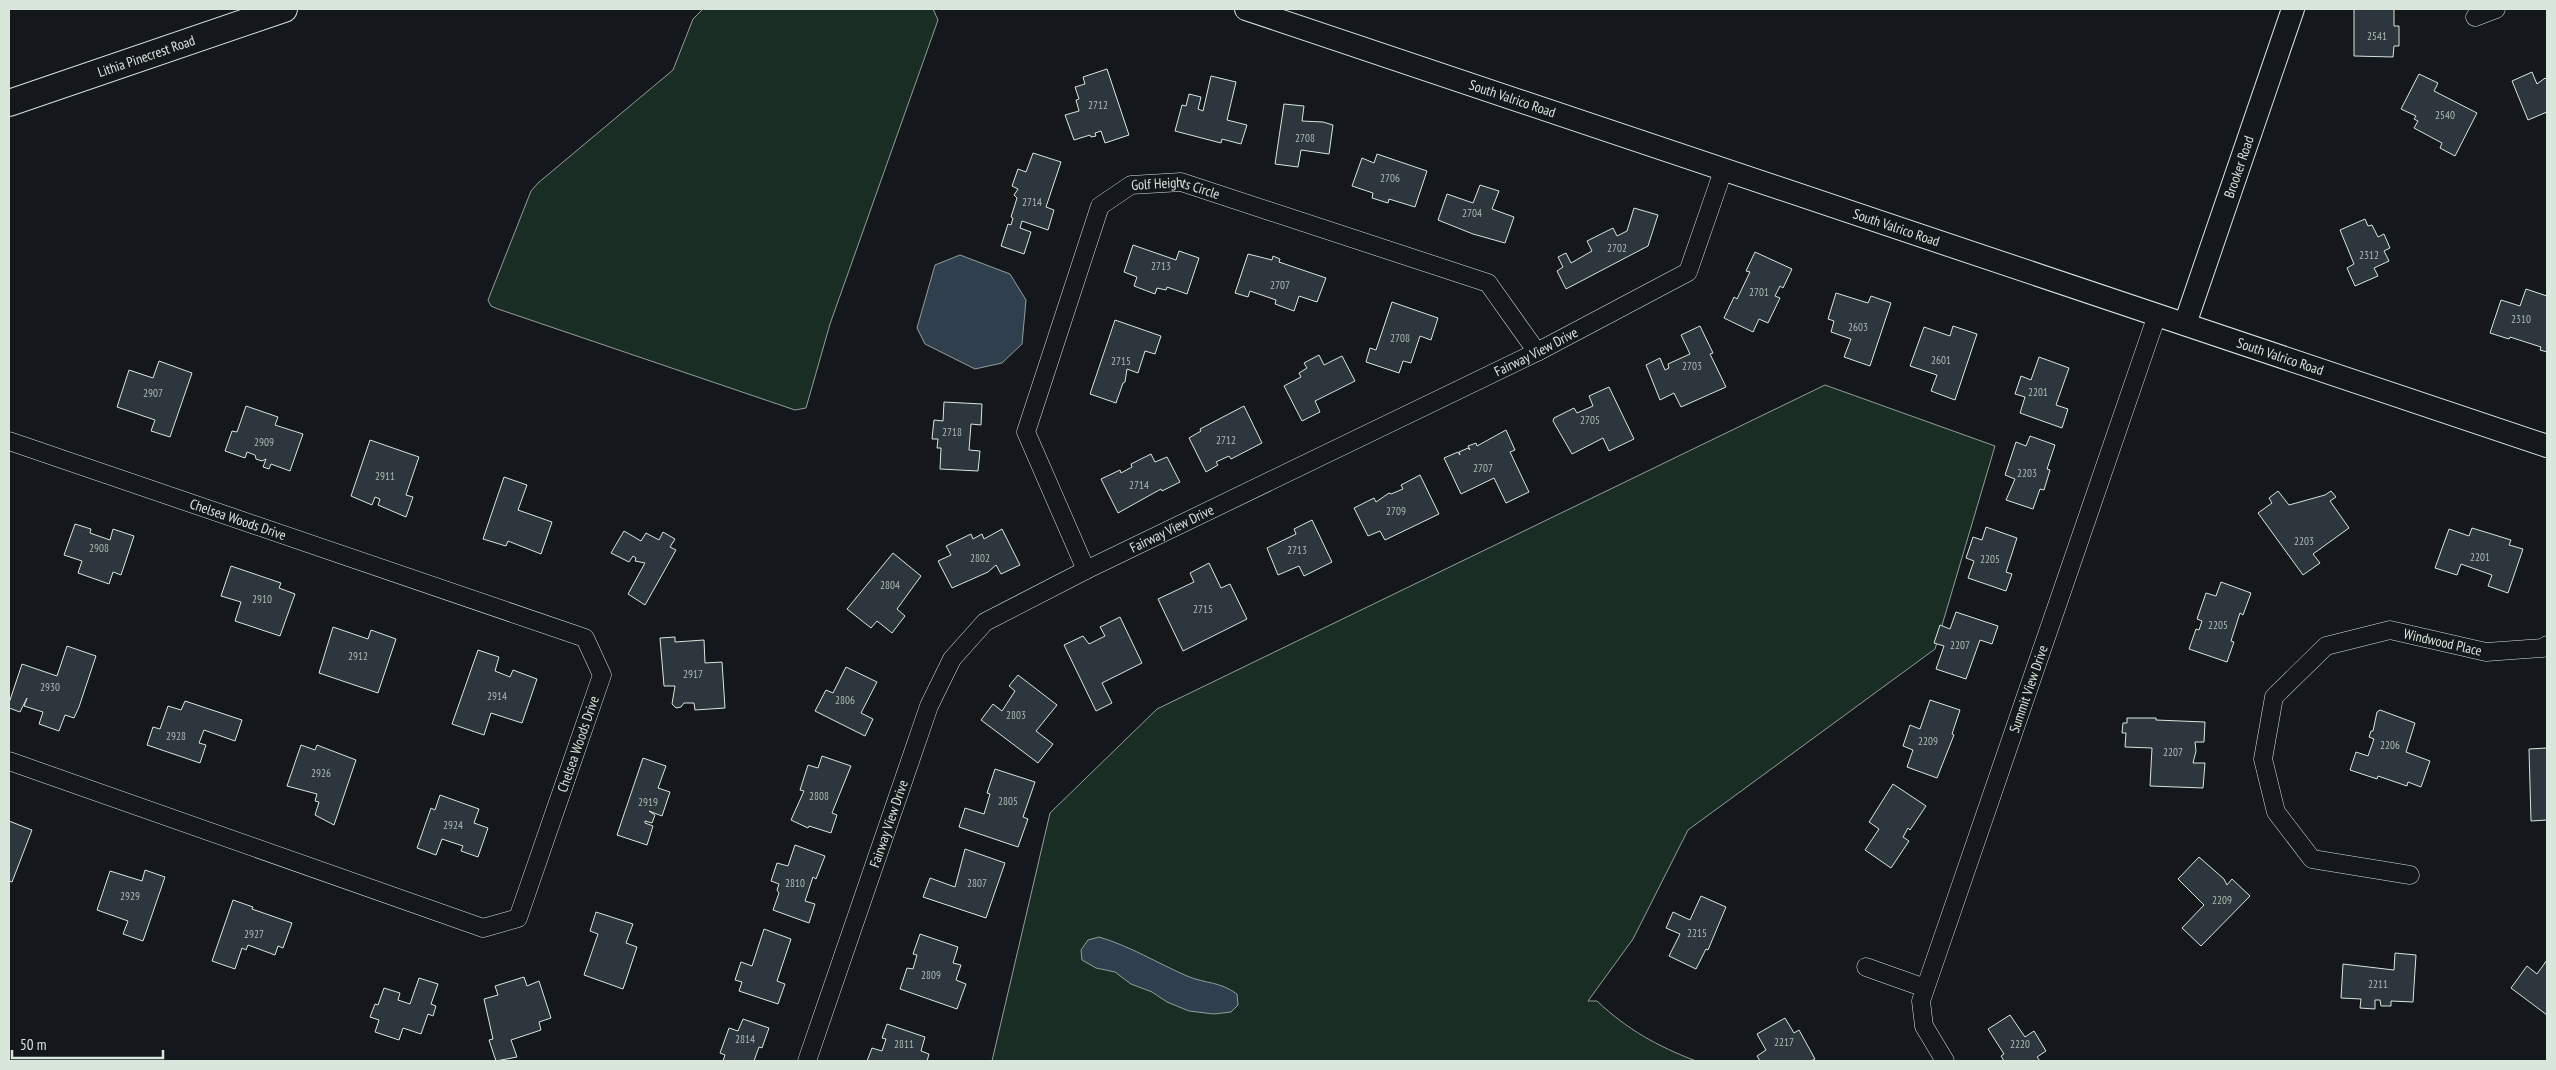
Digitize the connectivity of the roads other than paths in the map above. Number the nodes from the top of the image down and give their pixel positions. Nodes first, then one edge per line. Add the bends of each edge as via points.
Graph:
1 (284, 9) edge
2 (1246, 9) edge
3 (2293, 9) edge
4 (2496, 9) edge
5 (2475, 17) dead end
6 (9, 103) edge
7 (1724, 168) junction
8 (2158, 315) junction
9 (2185, 324) junction
10 (1537, 352) junction
11 (9, 441) edge
12 (2547, 446) edge
13 (1086, 570) junction
14 (2547, 645) edge
15 (9, 761) edge
16 (2410, 875) dead end
17 (1866, 967) dead end
18 (1926, 988) junction
19 (807, 1061) edge
20 (1945, 1061) edge

1 - 6 main road, Lithia Pinecrest Road
2 - 7 street, South Valrico Road
3 - 9 street, Brooker Road
4 - 5 street
7 - 8 street, South Valrico Road
7 - 10 street, Fairway View Drive via 1688,272
8 - 9 street, South Valrico Road
8 - 18 street, Summit View Drive
9 - 12 street, South Valrico Road
10 - 13 street, Fairway View Drive
10 - 13 street, Golf Heights Circle via 1488,283 1181,182 1131,185 1100,206 1026,432
11 - 15 street, Chelsea Woods Drive via 585,638 602,675 518,918 483,928
13 - 19 street, Fairway View Drive via 985,622 952,659 929,706
14 - 16 street, Windwood Place via 2486,652 2390,630 2326,646 2274,697 2263,759 2276,812 2312,859
17 - 18 street
18 - 20 street, Summit View Drive via 1921,1001 1924,1026

